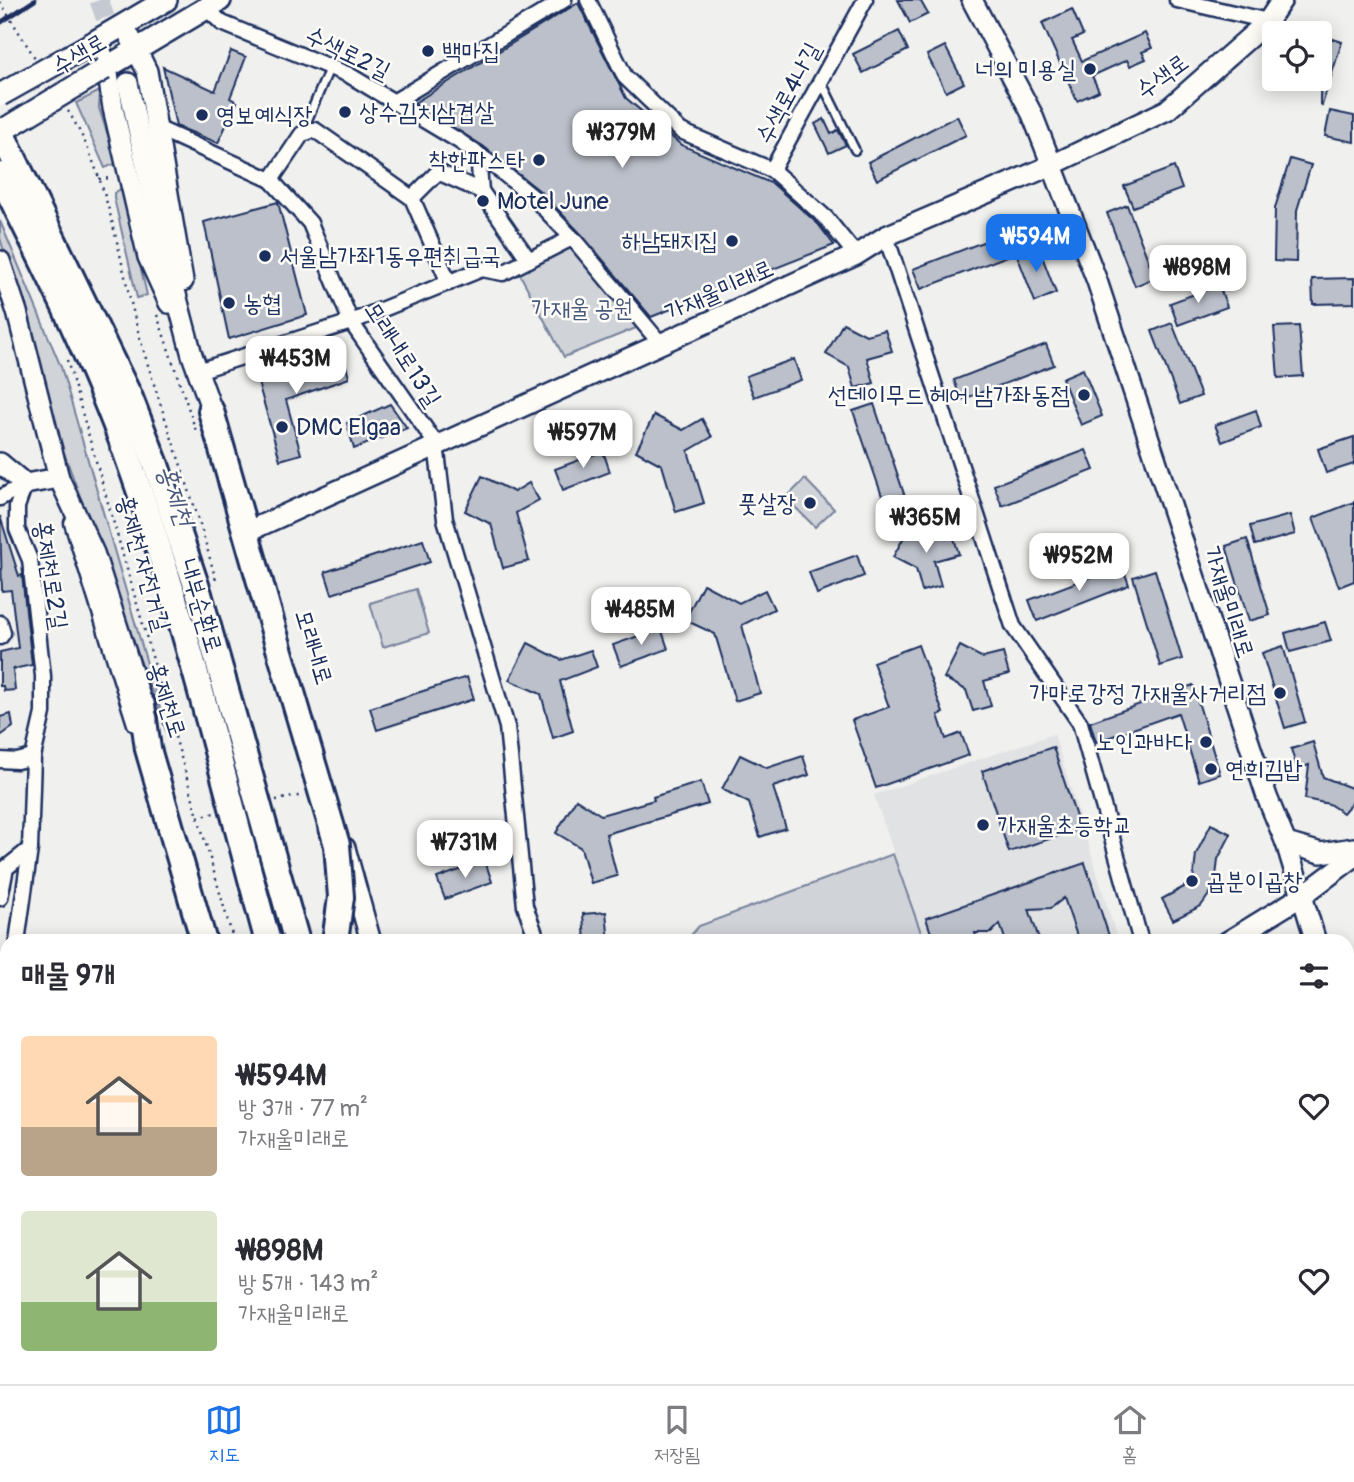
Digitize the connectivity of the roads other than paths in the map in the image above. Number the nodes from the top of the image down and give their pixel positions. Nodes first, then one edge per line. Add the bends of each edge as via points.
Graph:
1 (166, 0) edge
2 (564, 0) edge
3 (588, 0) edge
4 (864, 0) edge
5 (972, 0) edge
6 (1177, 0) edge
7 (1282, 0) edge
8 (213, 4) edge
9 (1268, 21) joint
10 (1262, 26) edge
11 (125, 27) junction
12 (94, 43) junction
13 (138, 51) junction
14 (105, 68) junction
15 (329, 69) junction
16 (821, 81) junction
17 (128, 83) tunnel mouth
18 (0, 95) edge
19 (151, 97) junction
20 (395, 101) junction
21 (113, 108) junction
22 (157, 128) junction
23 (0, 131) edge
24 (302, 134) junction
25 (855, 150) dead end
26 (478, 154) junction
27 (1052, 166) junction
28 (772, 170) junction
29 (0, 175) edge
30 (271, 180) junction
31 (481, 191) junction
32 (412, 198) junction
33 (886, 236) junction
34 (572, 238) junction
35 (856, 255) junction
36 (529, 260) junction
37 (0, 261) edge
38 (449, 283) junction
39 (351, 322) junction
40 (660, 343) junction
41 (195, 363) junction
42 (211, 411) junction
43 (436, 444) junction
44 (0, 463) edge
45 (58, 478) junction
46 (25, 484) junction
47 (0, 498) edge
48 (253, 529) junction
49 (0, 622) edge
50 (0, 637) edge
51 (142, 705) junction
52 (33, 757) junction
53 (0, 760) edge
54 (1286, 843) junction
55 (1354, 848) edge
56 (30, 849) junction
57 (1354, 858) edge
58 (3, 869) edge
59 (1302, 896) junction
60 (0, 898) edge
61 (18, 934) edge
62 (195, 934) edge
63 (202, 934) edge
64 (212, 934) edge
65 (266, 934) edge
66 (295, 934) edge
67 (336, 934) edge
68 (369, 934) edge
69 (535, 934) edge
70 (1139, 934) edge
71 (1240, 934) edge
72 (1314, 934) edge

1 - 11 main road, 수색로
2 - 20 street, 수색로2길
3 - 28 street via 625,77 681,131
4 - 16 street, 수색로4나길
5 - 27 main road, 가재울미래로 via 1032,114
6 - 9 street
7 - 9 main road, 수색로
8 - 13 main road, 수색로
8 - 15 street, 수색로2길 via 222,23
10 - 27 main road, 수색로 via 1167,110
11 - 12 main road, 수색로
11 - 13 main road
12 - 14 main road
12 - 18 main road, 수색로, bridge
13 - 14 main road, 수색로
13 - 19 main road
14 - 21 main road
14 - 23 main road, 수색로, bridge
15 - 20 street, 수색로2길
15 - 24 lane
16 - 25 lane
16 - 28 street, 수색로4나길
17 - 41 main road, 모래내로 via 165,253
19 - 21 main road via 142,88 130,87 119,93
19 - 22 main road
20 - 26 street, 수색로2길
21 - 41 main road via 148,257
22 - 30 street, 모래내로13길
22 - 41 main road
23 - 66 highway, 내부순환로, bridge via 130,398 156,465 199,594
24 - 30 street
24 - 32 street via 315,130
26 - 31 street
26 - 34 street, 수색로2길 via 535,199
27 - 33 main road, 가재울미래로
27 - 54 main road, 가재울미래로 via 1097,281
28 - 35 street via 811,203
29 - 65 highway, 내부순환로, bridge via 121,439 176,604
30 - 39 street, 모래내로13길 via 310,223
31 - 32 street via 438,172
31 - 36 street
32 - 38 street
33 - 35 main road, 가재울미래로
33 - 70 street via 1013,625 1080,723
34 - 36 street
34 - 40 street, 수색로2길
35 - 40 main road, 가재울미래로
36 - 38 street via 503,273 482,269
37 - 45 main road, 홍제천로
38 - 39 street
39 - 41 street
39 - 43 street, 모래내로13길
40 - 43 main road, 가재울미래로
41 - 42 main road, 모래내로
42 - 48 main road, 모래내로 via 236,462
42 - 67 highway, bridge via 337,845 341,897
43 - 48 main road, 가재울미래로
43 - 69 street via 445,519 507,727 525,906
44 - 46 main road
45 - 46 main road
45 - 51 main road, 홍제천로 via 94,553
45 - 62 street, 홍제천로 via 121,673
46 - 47 street
46 - 52 street, 홍제천로2길 via 17,529 30,560 43,676 43,713
48 - 68 main road, 모래내로 via 331,788
49 - 50 street
51 - 63 highway via 148,749
51 - 64 main road, 홍제천로
52 - 53 street
52 - 56 street, 홍제천로2길
54 - 55 main road via 1321,853
54 - 59 main road, 가재울미래로
56 - 58 street
56 - 61 street, 홍제천로2길
57 - 59 main road
58 - 60 street
59 - 71 main road
59 - 72 main road, 가재울미래로

